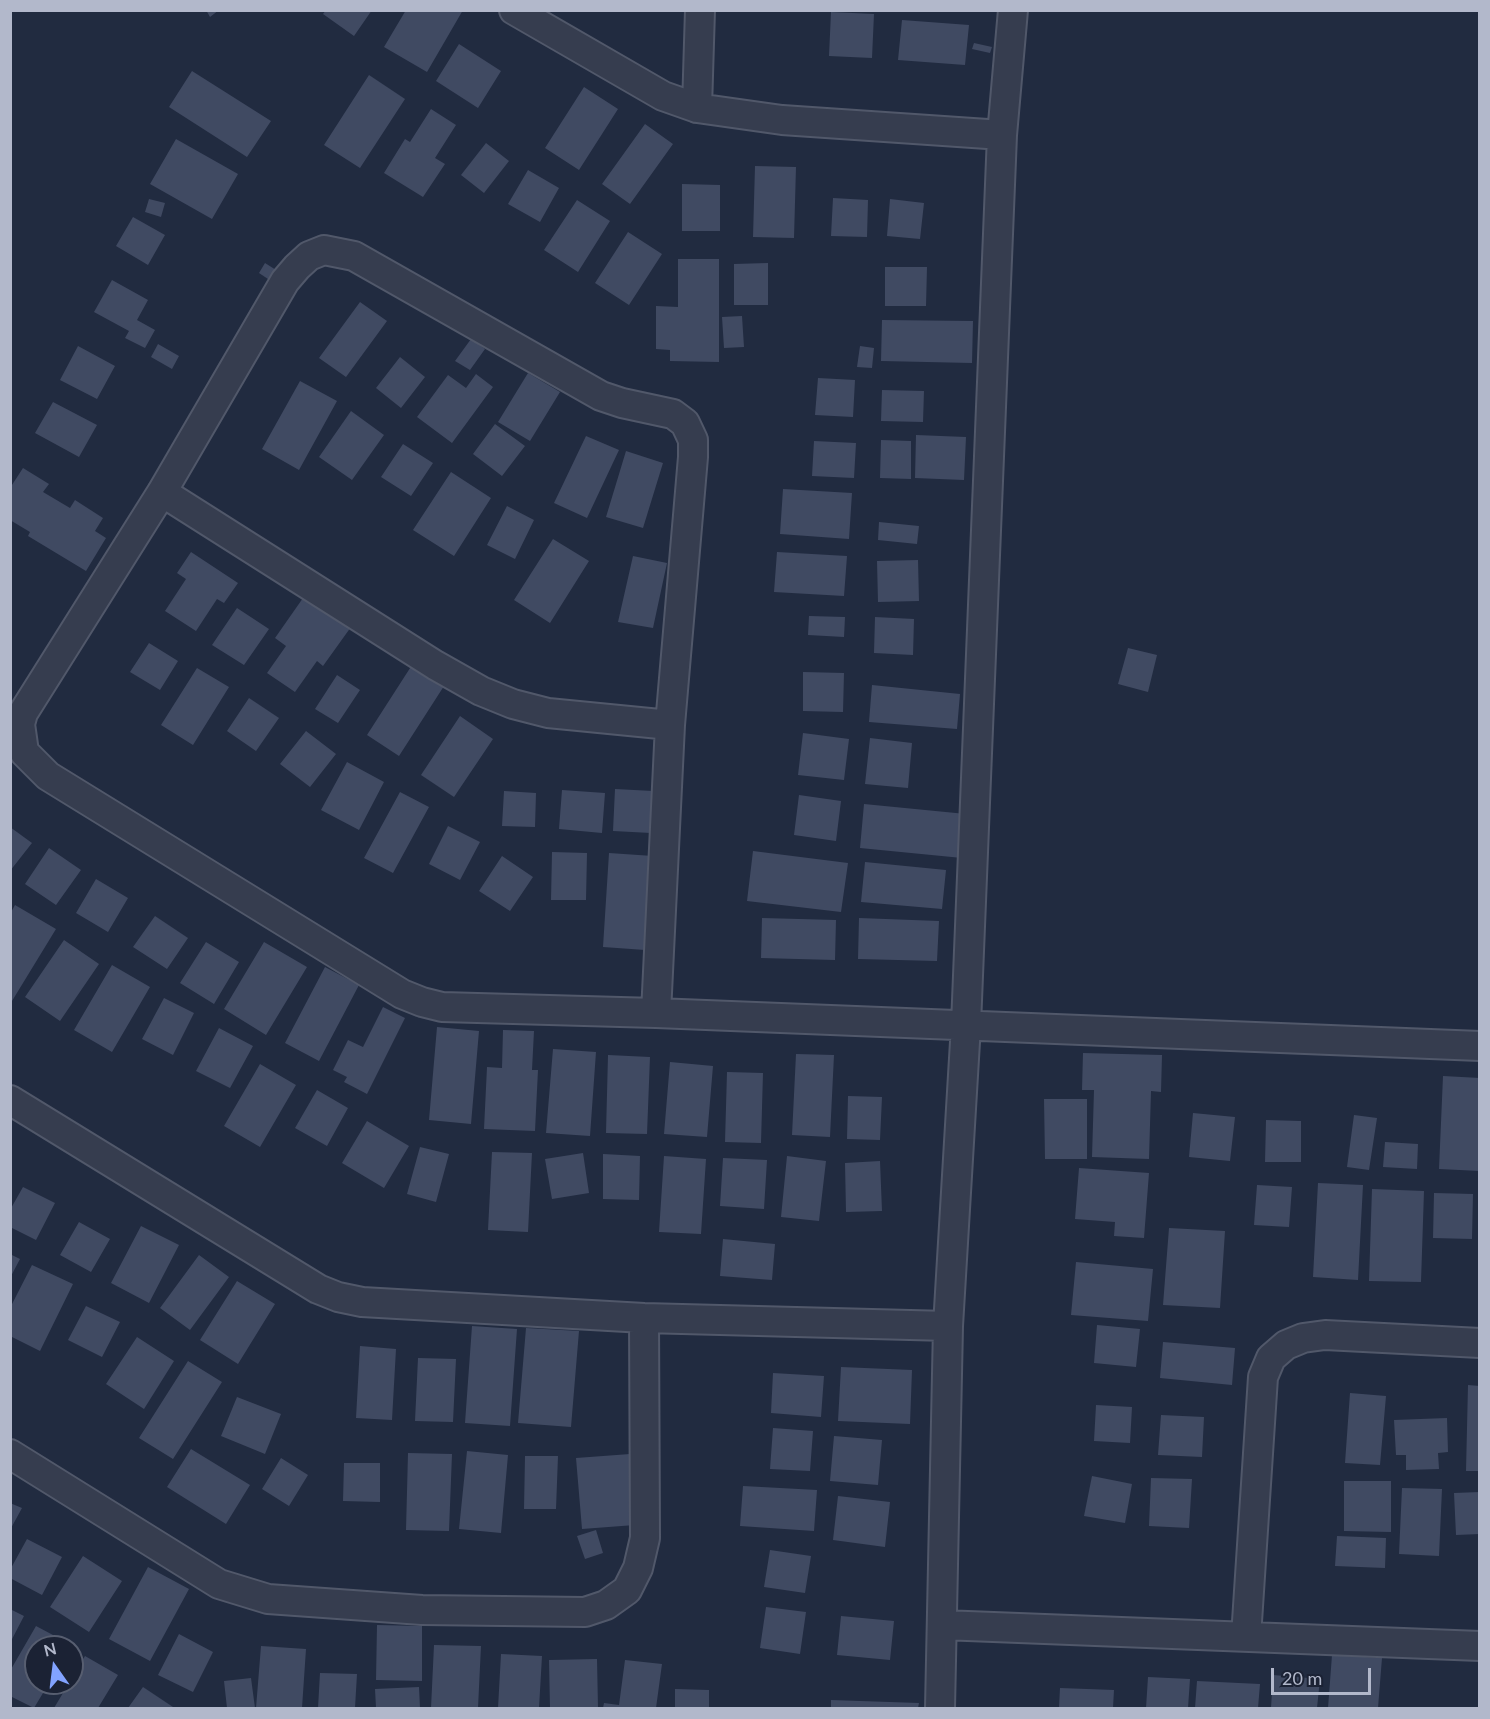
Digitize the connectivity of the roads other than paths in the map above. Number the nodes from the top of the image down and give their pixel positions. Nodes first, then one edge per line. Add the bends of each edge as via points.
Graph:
1 (514, 10) edge
2 (700, 10) edge
3 (1012, 10) edge
4 (697, 108) junction
5 (1002, 135) junction
6 (162, 492) junction
7 (670, 725) junction
8 (656, 1013) junction
9 (966, 1025) junction
10 (1479, 1046) edge
11 (10, 1100) edge
12 (644, 1318) junction
13 (948, 1326) junction
14 (1479, 1343) edge
15 (10, 1454) edge
16 (942, 1625) junction
17 (1246, 1637) junction
18 (1479, 1646) edge
19 (940, 1708) edge

1 - 4 street via 663,96
2 - 4 street
3 - 5 street
4 - 5 street via 782,120
5 - 9 street
6 - 7 street via 481,691 548,713
6 - 7 street via 285,281 309,256 324,250 354,256 602,396 673,414 685,423 693,440 693,457
6 - 8 street via 23,712 21,738 24,752 34,764 392,988 422,1002 442,1007
7 - 8 street
8 - 9 street
9 - 10 street
9 - 13 street
11 - 12 street via 318,1289 339,1297 362,1302
12 - 13 street
12 - 15 street via 645,1538 638,1568 627,1590 606,1605 585,1612 422,1610 260,1597 219,1584
13 - 16 street
14 - 17 street via 1325,1335 1294,1341 1271,1358 1263,1377
16 - 17 street
16 - 19 street
17 - 18 street

